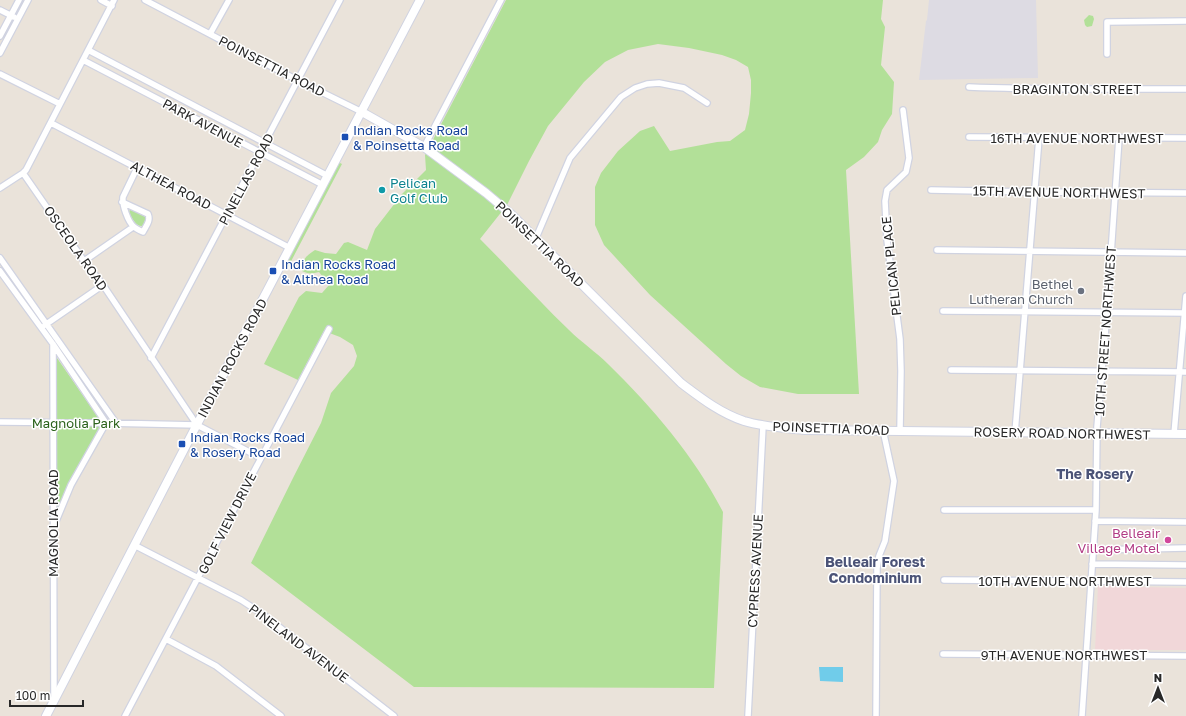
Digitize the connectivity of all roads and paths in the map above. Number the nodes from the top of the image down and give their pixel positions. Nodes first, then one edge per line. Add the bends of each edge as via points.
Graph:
1 (19, 0) edge
2 (28, 0) edge
3 (101, 0) edge
4 (146, 0) edge
5 (229, 0) edge
6 (340, 0) edge
7 (420, 0) edge
8 (501, 0) edge
9 (113, 3) edge
10 (0, 10) edge
11 (11, 16) junction
12 (18, 19) junction
13 (1186, 21) edge
14 (210, 34) junction
15 (0, 36) edge
16 (88, 50) junction
17 (0, 53) edge
18 (1107, 54) dead end
19 (83, 60) junction
20 (0, 74) edge
21 (297, 80) junction
22 (969, 87) dead end
23 (1186, 89) edge
24 (707, 103) dead end
25 (60, 104) junction
26 (903, 110) dead end
27 (362, 112) junction
28 (51, 123) junction
29 (969, 137) dead end
30 (1040, 138) junction
31 (1119, 138) junction
32 (1186, 138) edge
33 (265, 142) junction
34 (424, 147) junction
35 (259, 153) junction
36 (137, 168) junction
37 (23, 173) junction
38 (328, 176) junction
39 (323, 185) junction
40 (0, 188) edge
41 (931, 190) dead end
42 (1035, 192) junction
43 (1116, 193) junction
44 (1186, 193) edge
45 (122, 202) junction
46 (227, 215) junction
47 (133, 227) junction
48 (536, 238) junction
49 (290, 248) junction
50 (937, 250) dead end
51 (1030, 252) junction
52 (1111, 253) junction
53 (1186, 253) edge
54 (0, 258) edge
55 (84, 260) junction
56 (0, 271) edge
57 (103, 286) junction
58 (1186, 296) edge
59 (943, 311) dead end
60 (1025, 312) junction
61 (1107, 312) junction
62 (1185, 313) edge
63 (47, 324) junction
64 (40, 328) junction
65 (329, 329) dead end
66 (53, 344) junction
67 (151, 358) junction
68 (952, 370) dead end
69 (1020, 371) junction
70 (1101, 372) junction
71 (1179, 372) junction
72 (1186, 372) edge
73 (0, 422) edge
74 (52, 422) junction
75 (106, 423) junction
76 (116, 423) junction
77 (197, 425) junction
78 (762, 426) junction
79 (883, 430) junction
80 (900, 430) junction
81 (938, 432) joint
82 (1015, 433) junction
83 (1097, 434) junction
84 (1174, 434) junction
85 (1186, 434) edge
86 (260, 458) junction
87 (944, 510) dead end
88 (1096, 510) junction
89 (1095, 521) junction
90 (1186, 522) edge
91 (53, 528) junction
92 (134, 545) junction
93 (1186, 548) edge
94 (1093, 550) junction
95 (1092, 564) junction
96 (1186, 565) edge
97 (198, 578) junction
98 (944, 580) dead end
99 (1091, 581) junction
100 (1186, 582) edge
101 (166, 639) junction
102 (943, 654) dead end
103 (1087, 655) junction
104 (1186, 656) edge
105 (54, 702) junction
106 (46, 716) edge
107 (125, 716) edge
108 (281, 716) edge
109 (394, 716) edge
110 (748, 716) edge
111 (876, 716) edge
112 (1082, 716) edge

1 - 11 street
2 - 12 street
3 - 9 street
4 - 14 street, POINSETTIA ROAD
5 - 14 street
6 - 21 street, PINELLAS ROAD
7 - 27 street, INDIAN ROCKS ROAD
8 - 34 street
9 - 16 street
10 - 11 street
11 - 12 street
11 - 15 street
12 - 17 street
13 - 18 street via 1107,22
14 - 21 street, POINSETTIA ROAD
16 - 19 street
16 - 33 street, PARK AVENUE
19 - 25 street
19 - 35 street, PARK AVENUE
20 - 25 street
21 - 27 street, POINSETTIA ROAD
21 - 33 street, PINELLAS ROAD
22 - 23 street, BRAGINTON STREET via 1043,90
24 - 48 street via 684,88 659,84 635,88 621,97 570,158
25 - 28 street
26 - 80 street, PELICAN PLACE via 909,158 906,172 887,190 884,201 900,339
27 - 34 street, POINSETTIA ROAD
27 - 38 street, INDIAN ROCKS ROAD
28 - 36 street, ALTHEA ROAD
28 - 37 street
29 - 30 street, 16TH AVENUE NORTHWEST
30 - 31 street, 16TH AVENUE NORTHWEST
30 - 42 street
31 - 32 street, 16TH AVENUE NORTHWEST
31 - 43 street, 10TH STREET NORTHWEST
33 - 35 street, PINELLAS ROAD
33 - 38 street, PARK AVENUE
34 - 48 street, POINSETTIA ROAD via 486,193
35 - 39 street, PARK AVENUE
35 - 46 street, PINELLAS ROAD
36 - 45 street
36 - 46 street, ALTHEA ROAD
37 - 40 street
37 - 55 street, OSCEOLA ROAD
38 - 39 street, INDIAN ROCKS ROAD
39 - 49 street, INDIAN ROCKS ROAD
41 - 42 street, 15TH AVENUE NORTHWEST
42 - 43 street, 15TH AVENUE NORTHWEST
42 - 51 street
43 - 44 street, 15TH AVENUE NORTHWEST
43 - 52 street, 10TH STREET NORTHWEST
45 - 47 street
45 - 47 street via 148,214 148,222 143,232
46 - 49 street, ALTHEA ROAD
46 - 67 street, PINELLAS ROAD
47 - 55 street
48 - 78 street, POINSETTIA ROAD via 681,383 730,416
49 - 77 street, INDIAN ROCKS ROAD
50 - 51 street
51 - 52 street
51 - 60 street
52 - 53 street
52 - 61 street, 10TH STREET NORTHWEST
54 - 63 street
55 - 57 street, OSCEOLA ROAD
56 - 64 street
57 - 63 street
57 - 67 street, OSCEOLA ROAD
58 - 62 street
59 - 60 street
60 - 61 street
60 - 69 street
61 - 62 street
61 - 70 street, 10TH STREET NORTHWEST
62 - 71 street
63 - 64 street
63 - 76 street
64 - 66 street
65 - 86 street, GOLF VIEW DRIVE
66 - 74 street, MAGNOLIA ROAD
66 - 75 street
67 - 77 street, OSCEOLA ROAD
68 - 69 street
69 - 70 street
69 - 82 street
70 - 71 street
70 - 83 street, 10TH STREET NORTHWEST
71 - 72 street
71 - 84 street
73 - 74 street
74 - 75 street
74 - 91 street, MAGNOLIA ROAD
75 - 76 street
75 - 91 street via 71,485
76 - 77 street
77 - 86 street, OSCEOLA ROAD
77 - 92 street, INDIAN ROCKS ROAD
78 - 79 street, POINSETTIA ROAD via 805,430
78 - 110 street, CYPRESS AVENUE
79 - 80 street, POINSETTIA ROAD
79 - 111 street via 894,481 885,541 877,568
80 - 81 street, POINSETTIA ROAD
81 - 82 street, ROSERY ROAD NORTHWEST
82 - 83 street, ROSERY ROAD NORTHWEST
83 - 84 street, ROSERY ROAD NORTHWEST
83 - 88 street, 10TH STREET NORTHWEST
84 - 85 street, ROSERY ROAD NORTHWEST
86 - 97 street, GOLF VIEW DRIVE
87 - 88 street
88 - 89 street, 10TH STREET NORTHWEST
89 - 90 street
89 - 94 street, 10TH STREET NORTHWEST
91 - 105 street, MAGNOLIA ROAD
92 - 97 street, PINELAND AVENUE
92 - 105 street, INDIAN ROCKS ROAD
93 - 94 street
94 - 95 street, 10TH STREET NORTHWEST
95 - 96 street
95 - 99 street, 10TH STREET NORTHWEST
97 - 101 street, GOLF VIEW DRIVE
97 - 109 street, PINELAND AVENUE via 261,613
98 - 99 street, 10TH AVENUE NORTHWEST
99 - 100 street, 10TH AVENUE NORTHWEST
99 - 103 street, 10TH STREET NORTHWEST
101 - 107 street, GOLF VIEW DRIVE
101 - 108 street via 216,666
102 - 103 street, 9TH AVENUE NORTHWEST
103 - 104 street, 9TH AVENUE NORTHWEST
103 - 112 street, 10TH STREET NORTHWEST
105 - 106 street, INDIAN ROCKS ROAD

